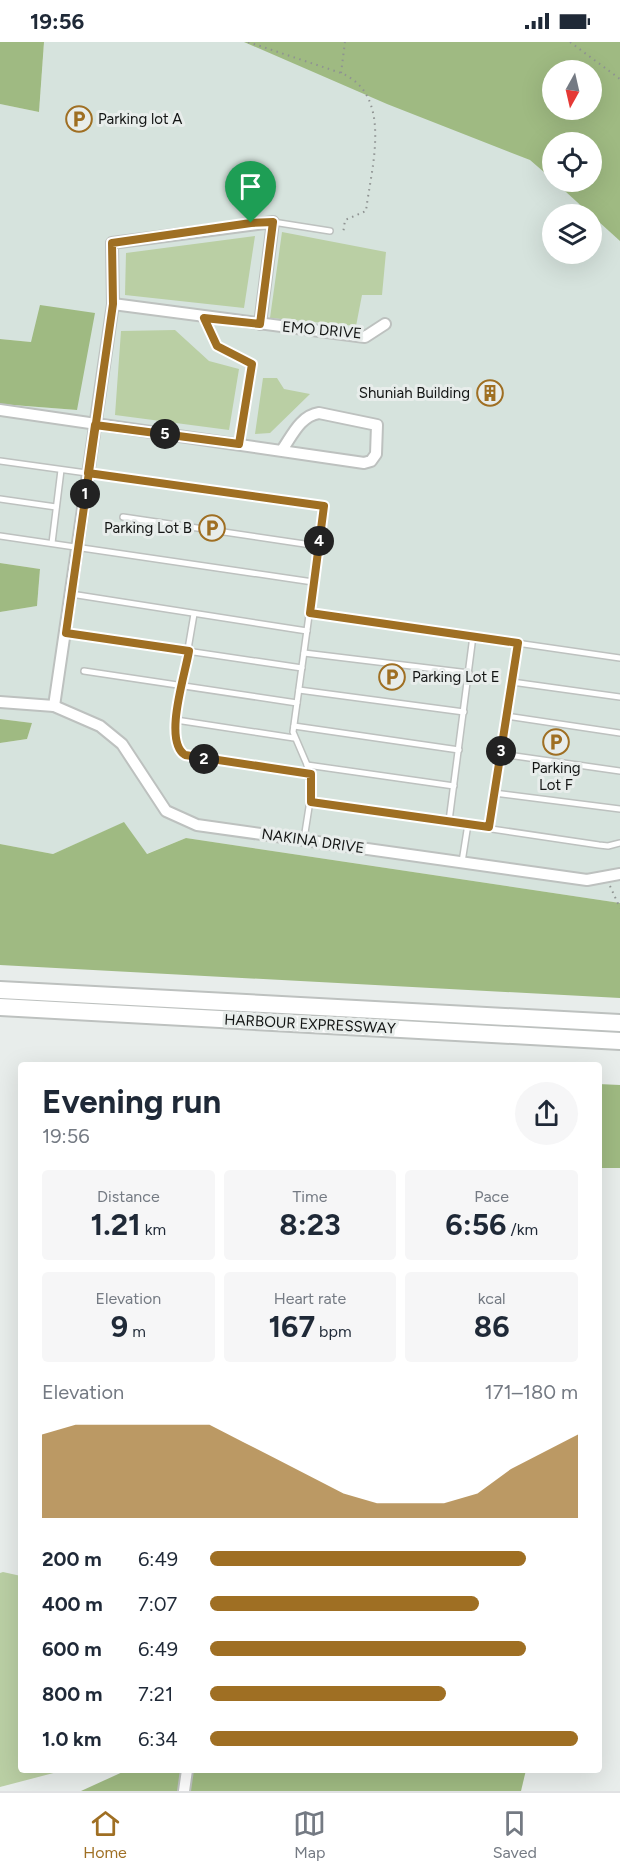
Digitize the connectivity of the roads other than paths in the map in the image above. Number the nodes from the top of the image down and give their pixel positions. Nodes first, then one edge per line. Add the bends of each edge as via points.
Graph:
1 (273, 222) junction
2 (330, 231) dead end
3 (113, 304) junction
4 (204, 318) junction
5 (260, 324) junction
6 (385, 324) dead end
7 (0, 410) edge
8 (95, 425) junction
9 (239, 444) junction
10 (282, 450) junction
11 (0, 461) edge
12 (61, 470) junction
13 (88, 473) junction
14 (0, 499) edge
15 (56, 507) junction
16 (123, 517) dead end
17 (0, 536) edge
18 (52, 543) junction
19 (318, 546) junction
20 (78, 547) junction
21 (313, 582) junction
22 (71, 594) junction
23 (310, 613) junction
24 (194, 614) junction
25 (307, 631) junction
26 (66, 633) junction
27 (473, 636) junction
28 (518, 643) junction
29 (189, 651) junction
30 (304, 653) junction
31 (620, 658) edge
32 (302, 668) junction
33 (84, 670) dead end
34 (468, 673) junction
35 (512, 682) junction
36 (183, 685) junction
37 (299, 690) junction
38 (620, 697) edge
39 (0, 702) edge
40 (297, 704) junction
41 (54, 706) junction
42 (464, 712) junction
43 (506, 716) junction
44 (176, 720) junction
45 (294, 726) junction
46 (620, 733) edge
47 (294, 738) junction
48 (459, 750) junction
49 (501, 754) junction
50 (307, 765) junction
51 (620, 771) edge
52 (311, 774) junction
53 (454, 786) junction
54 (494, 793) junction
55 (311, 802) junction
56 (620, 809) edge
57 (449, 821) junction
58 (468, 824) junction
59 (489, 827) junction
60 (304, 839) junction
61 (620, 843) edge
62 (462, 862) junction
63 (620, 874) edge
64 (0, 990) edge
65 (0, 1007) edge
66 (620, 1023) edge
67 (620, 1041) edge
68 (187, 1773) edge
69 (184, 1791) edge

1 - 2 lane
1 - 3 street via 112,243
1 - 5 street
3 - 4 street, EMO DRIVE
3 - 8 street
4 - 5 street, EMO DRIVE
4 - 9 lane via 217,346 252,364
5 - 6 street, EMO DRIVE via 365,337
7 - 8 street
8 - 9 street
8 - 13 street
9 - 10 street
10 - 10 street via 364,463 376,454 377,425 310,414
11 - 12 lane
12 - 13 lane
12 - 15 lane
13 - 19 lane via 324,506
13 - 20 street
14 - 15 lane
15 - 18 lane
16 - 19 lane
17 - 18 lane
18 - 20 lane
19 - 21 lane
20 - 21 lane
20 - 22 street
21 - 23 lane
22 - 24 lane
22 - 26 street
23 - 25 lane
23 - 27 lane
24 - 25 lane
24 - 29 lane
25 - 30 lane
26 - 29 lane
26 - 41 street
27 - 28 lane
27 - 34 lane
28 - 31 lane
28 - 35 lane
29 - 32 lane
29 - 36 lane
30 - 32 lane
30 - 34 lane
32 - 37 lane
33 - 36 lane
34 - 42 lane
35 - 38 lane
35 - 43 lane
36 - 40 lane
36 - 44 lane
37 - 40 lane
37 - 42 lane
39 - 41 street, NAKINA DRIVE
40 - 45 lane
41 - 60 street, NAKINA DRIVE via 111,734 122,744 166,811 181,820
42 - 48 lane
43 - 46 lane
43 - 49 lane
44 - 47 lane
44 - 52 lane via 175,741 185,755
45 - 47 lane
45 - 48 lane
47 - 50 lane
48 - 53 lane
49 - 51 lane
49 - 54 lane
50 - 52 lane
50 - 53 lane
52 - 55 lane
53 - 57 lane
54 - 56 lane
54 - 59 lane
55 - 57 lane
55 - 60 lane
57 - 58 lane
58 - 59 lane
58 - 62 lane
59 - 61 lane via 599,845
60 - 62 street, NAKINA DRIVE
62 - 63 street, NAKINA DRIVE via 587,880
64 - 66 main road, HARBOUR EXPRESSWAY
65 - 67 main road, HARBOUR EXPRESSWAY
68 - 69 street

